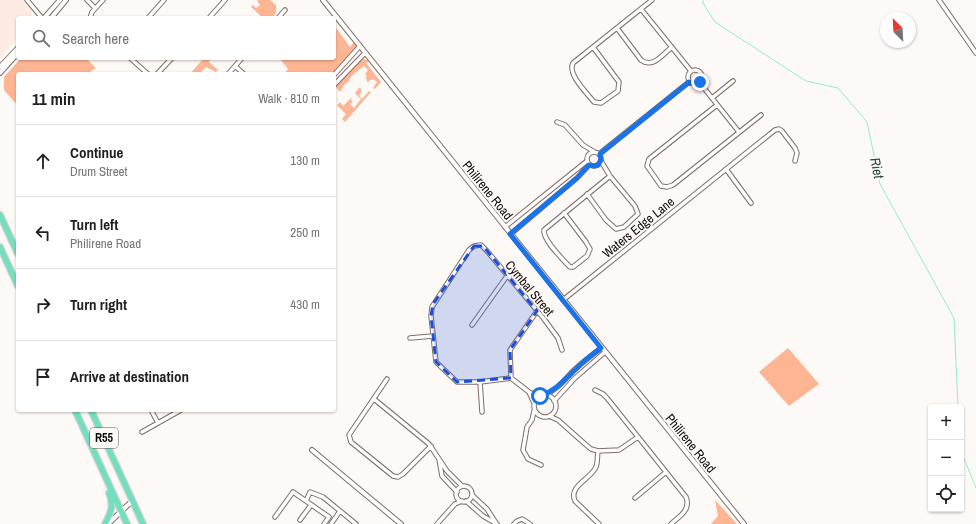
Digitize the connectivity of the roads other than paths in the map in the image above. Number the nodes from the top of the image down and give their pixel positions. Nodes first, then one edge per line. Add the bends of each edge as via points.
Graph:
1 (27, 0) edge
2 (60, 0) edge
3 (66, 0) edge
4 (87, 0) edge
5 (103, 0) edge
6 (164, 0) edge
7 (225, 0) edge
8 (323, 0) edge
9 (652, 0) edge
10 (939, 0) edge
11 (95, 8) junction
12 (641, 9) junction
13 (285, 10) dead end
14 (41, 16) edge
15 (45, 16) edge
16 (53, 16) edge
17 (91, 16) edge
18 (150, 16) edge
19 (211, 16) edge
20 (280, 16) edge
21 (336, 16) edge
22 (336, 16) edge
23 (617, 28) junction
24 (360, 46) junction
25 (593, 47) junction
26 (672, 47) junction
27 (16, 50) edge
28 (365, 52) junction
29 (976, 53) edge
30 (16, 55) edge
31 (132, 60) edge
32 (170, 60) edge
33 (240, 60) edge
34 (348, 60) junction
35 (353, 65) junction
36 (235, 66) junction
37 (0, 67) edge
38 (691, 71) junction
39 (146, 72) edge
40 (159, 72) edge
41 (230, 72) edge
42 (242, 72) edge
43 (0, 73) edge
44 (336, 73) edge
45 (733, 81) dead end
46 (689, 82) junction
47 (700, 82) junction
48 (336, 83) edge
49 (712, 98) junction
50 (717, 105) junction
51 (761, 115) dead end
52 (557, 122) dead end
53 (739, 132) junction
54 (583, 145) junction
55 (593, 151) junction
56 (600, 154) junction
57 (587, 155) junction
58 (601, 161) junction
59 (795, 161) dead end
60 (588, 163) junction
61 (598, 165) junction
62 (726, 169) junction
63 (607, 172) junction
64 (610, 176) junction
65 (587, 194) junction
66 (751, 203) dead end
67 (528, 208) junction
68 (564, 213) junction
69 (534, 214) junction
70 (0, 215) edge
71 (505, 227) junction
72 (510, 234) junction
73 (0, 247) edge
74 (16, 250) edge
75 (507, 276) junction
76 (16, 282) edge
77 (563, 300) junction
78 (537, 311) junction
79 (472, 325) dead end
80 (433, 336) junction
81 (410, 338) dead end
82 (601, 348) junction
83 (562, 350) dead end
84 (605, 352) junction
85 (574, 370) junction
86 (578, 376) junction
87 (387, 378) dead end
88 (511, 378) junction
89 (480, 382) junction
90 (595, 390) dead end
91 (529, 392) junction
92 (542, 396) junction
93 (374, 399) junction
94 (554, 401) junction
95 (534, 403) junction
96 (535, 410) junction
97 (555, 410) junction
98 (76, 412) edge
99 (92, 412) edge
100 (152, 412) edge
101 (177, 412) edge
102 (482, 412) dead end
103 (549, 416) junction
104 (541, 417) junction
105 (532, 420) junction
106 (558, 420) junction
107 (158, 423) junction
108 (142, 432) dead end
109 (638, 437) junction
110 (431, 446) junction
111 (312, 450) dead end
112 (598, 451) junction
113 (439, 458) junction
114 (98, 461) junction
115 (541, 465) dead end
116 (666, 472) junction
117 (452, 476) junction
118 (447, 482) junction
119 (462, 486) junction
120 (457, 493) junction
121 (472, 495) junction
122 (634, 498) dead end
123 (132, 501) junction
124 (306, 501) junction
125 (464, 501) junction
126 (455, 504) junction
127 (482, 504) junction
128 (311, 505) junction
129 (476, 510) junction
130 (121, 511) junction
131 (340, 511) junction
132 (275, 516) dead end
133 (396, 519) junction
134 (300, 520) dead end
135 (104, 524) edge
136 (108, 524) edge
137 (127, 524) edge
138 (143, 524) edge
139 (324, 524) edge
140 (331, 524) edge
141 (356, 524) edge
142 (400, 524) edge
143 (404, 524) edge
144 (437, 524) edge
145 (497, 524) edge
146 (514, 524) edge
147 (530, 524) edge
148 (599, 524) edge
149 (671, 524) edge
150 (744, 524) edge

1 - 14 street
2 - 15 street
3 - 16 street
4 - 11 street
5 - 11 street
6 - 18 street
7 - 19 street
8 - 21 street, Philirene Road
9 - 12 street
10 - 29 street
11 - 17 street
12 - 23 street
12 - 26 street
13 - 20 street
22 - 24 street, Philirene Road
23 - 25 street
23 - 26 street via 641,60 647,63 653,63
24 - 28 street, Philirene Road
24 - 34 street
25 - 25 street via 573,63 571,72 594,102 602,103 618,91 619,82
26 - 38 street
27 - 37 street
28 - 35 street
28 - 71 street, Philirene Road
30 - 43 street
31 - 39 street
32 - 40 street
33 - 36 street
34 - 35 street
34 - 44 street
35 - 48 street
36 - 41 street
36 - 42 street
38 - 46 street via 688,76
38 - 47 street via 701,72
45 - 49 street
46 - 47 street
46 - 56 street
47 - 49 street
49 - 50 street
50 - 53 street
50 - 53 street via 649,159 647,166 658,184 664,187 673,185
51 - 53 street
52 - 54 street via 565,126
54 - 55 street
54 - 57 street
55 - 56 street
55 - 57 street
56 - 58 street
57 - 60 street
58 - 61 street
58 - 63 street
59 - 62 street, Waters Edge Lane via 795,148 782,131 777,129
60 - 61 street
60 - 67 street
60 - 69 street via 577,178
61 - 63 street
62 - 66 street
62 - 77 street, Waters Edge Lane
63 - 64 street
64 - 65 street
64 - 65 street via 636,206 638,212 624,227 616,229 611,226
65 - 68 street
67 - 69 street
67 - 71 street
68 - 68 street via 546,228 544,233 570,267 587,256 590,249
69 - 72 street
70 - 74 main road
71 - 72 street, Philirene Road
72 - 77 street, Philirene Road
73 - 76 main road
75 - 78 street, Cymbal Street
75 - 79 street
75 - 80 street, Cymbal Street via 483,246 476,245 469,250 433,304 430,313
77 - 82 street, Philirene Road
78 - 83 street, Cymbal Street
78 - 88 street via 510,350
80 - 81 street
80 - 89 street via 436,362 454,381
82 - 84 street, Philirene Road
82 - 85 street
84 - 86 street
84 - 150 street, Philirene Road
85 - 86 street
85 - 92 street via 557,388
86 - 94 street
87 - 93 street
88 - 89 street
88 - 91 street
89 - 102 street
90 - 109 street via 607,398
91 - 92 street
91 - 95 street
92 - 94 street via 548,396
92 - 95 street
93 - 110 street
93 - 110 street via 349,435 353,444 393,476 398,477
94 - 97 street
95 - 96 street
96 - 104 street
96 - 105 street
97 - 103 street
97 - 106 street
98 - 114 main road, R55
99 - 123 main road, R55
100 - 107 street
101 - 107 street
103 - 104 street
103 - 106 street
104 - 105 street
105 - 115 street via 527,427 524,453 531,461
106 - 112 street via 588,446
107 - 108 street
109 - 112 street via 619,450
109 - 116 street
110 - 113 street
111 - 133 street
112 - 148 street via 596,468 575,490 574,497
113 - 117 street
113 - 118 street via 441,474
114 - 130 main road, R55
114 - 135 main road via 112,502 110,514
116 - 122 street
116 - 149 street via 688,502 686,510
117 - 118 street
117 - 119 street
118 - 120 street
119 - 120 street
119 - 121 street via 470,488
120 - 125 street
120 - 126 street
121 - 125 street
121 - 127 street
123 - 130 street
123 - 138 main road, R55
124 - 128 street
124 - 131 street via 310,492 323,497
124 - 132 street via 293,492
125 - 126 street
125 - 129 street
126 - 144 street
127 - 129 street
127 - 145 street
128 - 134 street
128 - 139 street via 329,517
129 - 145 street
130 - 136 street
130 - 137 main road, R55
131 - 140 street
131 - 141 street
133 - 142 street
133 - 143 street
146 - 147 street via 523,519

